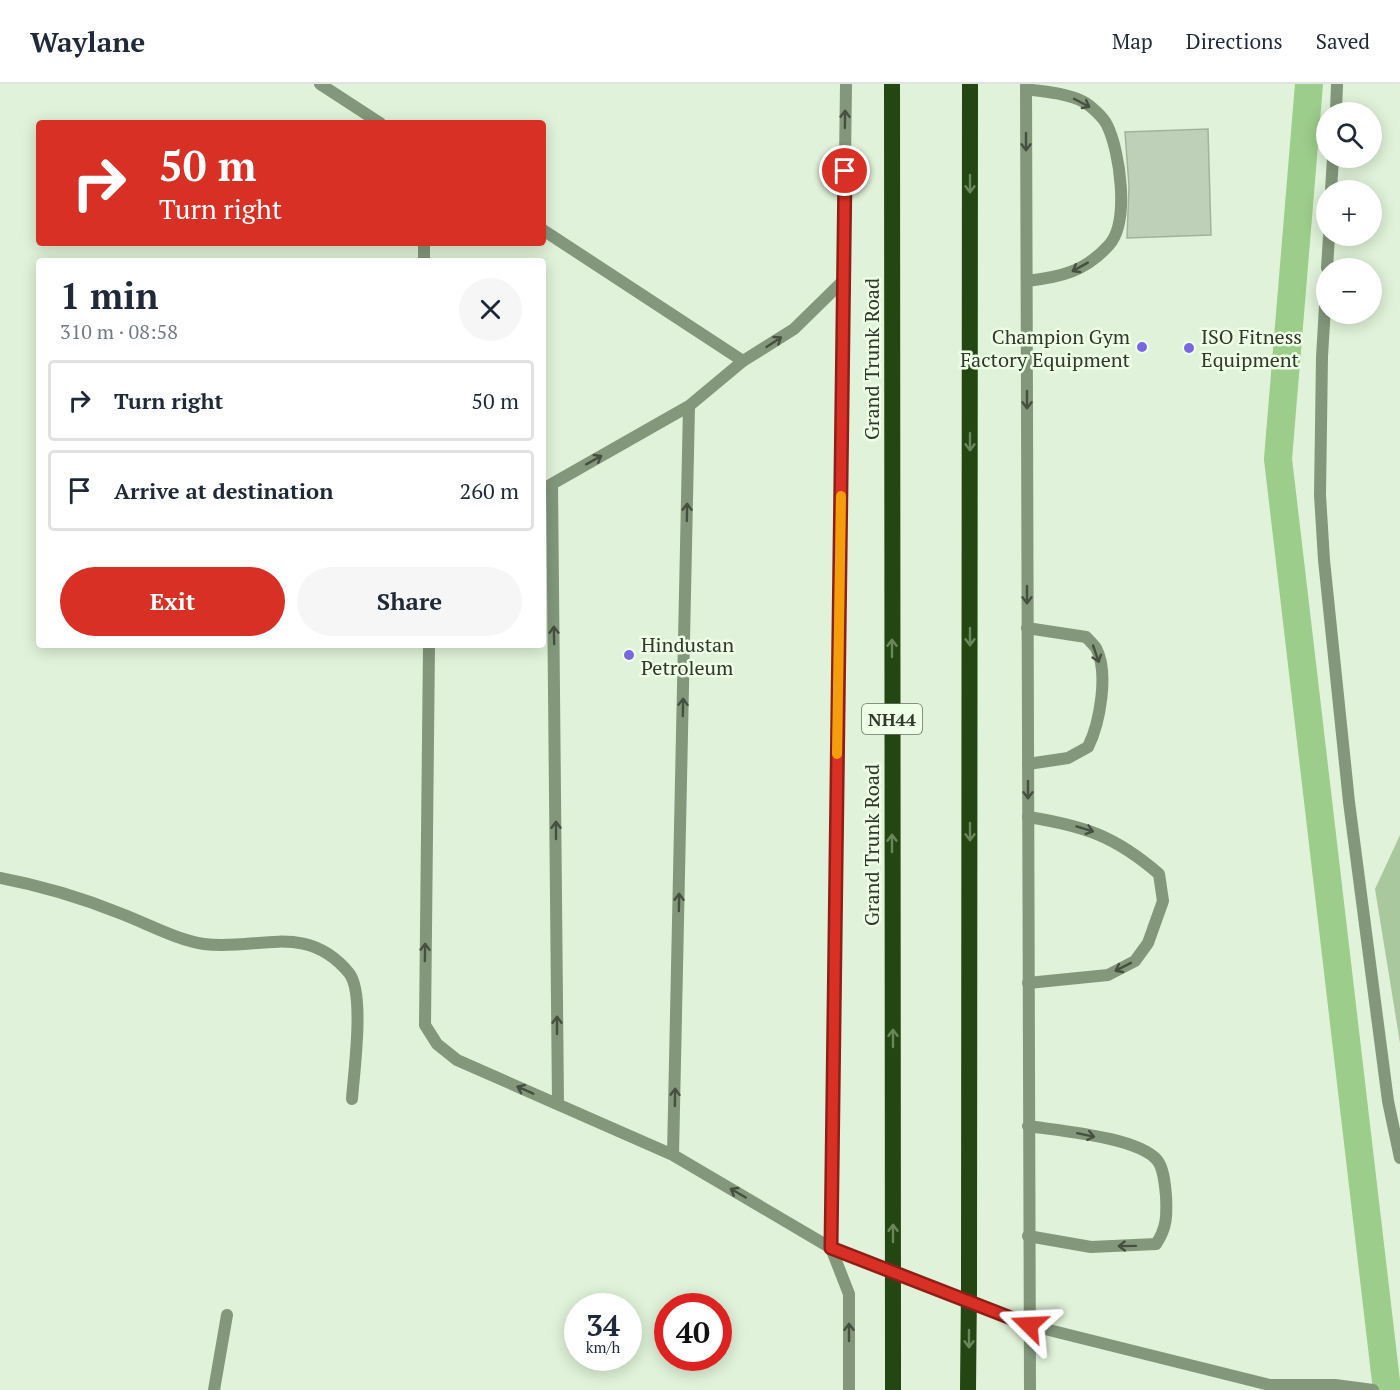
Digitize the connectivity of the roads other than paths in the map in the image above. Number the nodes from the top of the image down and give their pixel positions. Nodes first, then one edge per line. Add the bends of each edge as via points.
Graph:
1 (320, 84) edge
2 (846, 84) edge
3 (892, 84) edge
4 (970, 84) edge
5 (1337, 84) edge
6 (1026, 86) edge
7 (1336, 102) edge
8 (375, 120) edge
9 (546, 232) edge
10 (844, 280) junction
11 (1027, 281) junction
12 (1325, 324) edge
13 (743, 362) junction
14 (689, 406) junction
15 (548, 486) edge
16 (1027, 628) junction
17 (429, 648) edge
18 (1028, 764) junction
19 (1028, 817) junction
20 (0, 878) edge
21 (1028, 983) junction
22 (352, 1099) dead end
23 (558, 1104) junction
24 (1028, 1126) junction
25 (674, 1155) junction
26 (1400, 1158) edge
27 (1028, 1236) junction
28 (831, 1248) junction
29 (227, 1315) dead end
30 (1029, 1325) junction
31 (1273, 1387) edge
32 (214, 1390) edge
33 (849, 1390) edge
34 (893, 1390) edge
35 (968, 1390) edge
36 (1030, 1390) edge
37 (1373, 1390) edge

1 - 8 street
10 -> 2 street
34 -> 3 highway, Grand Trunk Road / NH44, bridge
4 -> 35 highway, bridge
5 - 7 street
6 -> 11 street
6 -> 11 street via 1085,102 1107,123 1120,188 1120,215 1110,244 1084,266 1060,277
9 - 13 street
13 -> 10 street via 794,329
10 - 28 street
11 -> 16 street
12 - 26 street via 1320,495 1324,561 1349,802 1388,1101
13 - 14 street
15 -> 14 street
25 -> 14 street
23 -> 15 street
16 - 18 street
16 -> 18 street via 1086,637 1096,648 1102,676 1101,713 1088,747 1068,758
23 -> 17 street via 457,1060 436,1044 425,1025
18 -> 19 street
19 - 21 street
19 -> 21 street via 1077,826 1134,853 1159,874 1163,901 1148,943 1135,961 1108,975
20 - 22 street via 88,900 201,943 232,946 287,940 315,946 350,974 358,997
21 - 24 street
23 - 25 street
24 - 27 street
24 -> 27 street via 1141,1148 1159,1161 1167,1217 1165,1232 1156,1244 1091,1247
28 -> 25 street
27 - 30 street
28 - 30 street
33 -> 28 street via 849,1294
29 - 32 street
30 - 31 street
30 - 36 street
31 - 37 street via 1335,1385

